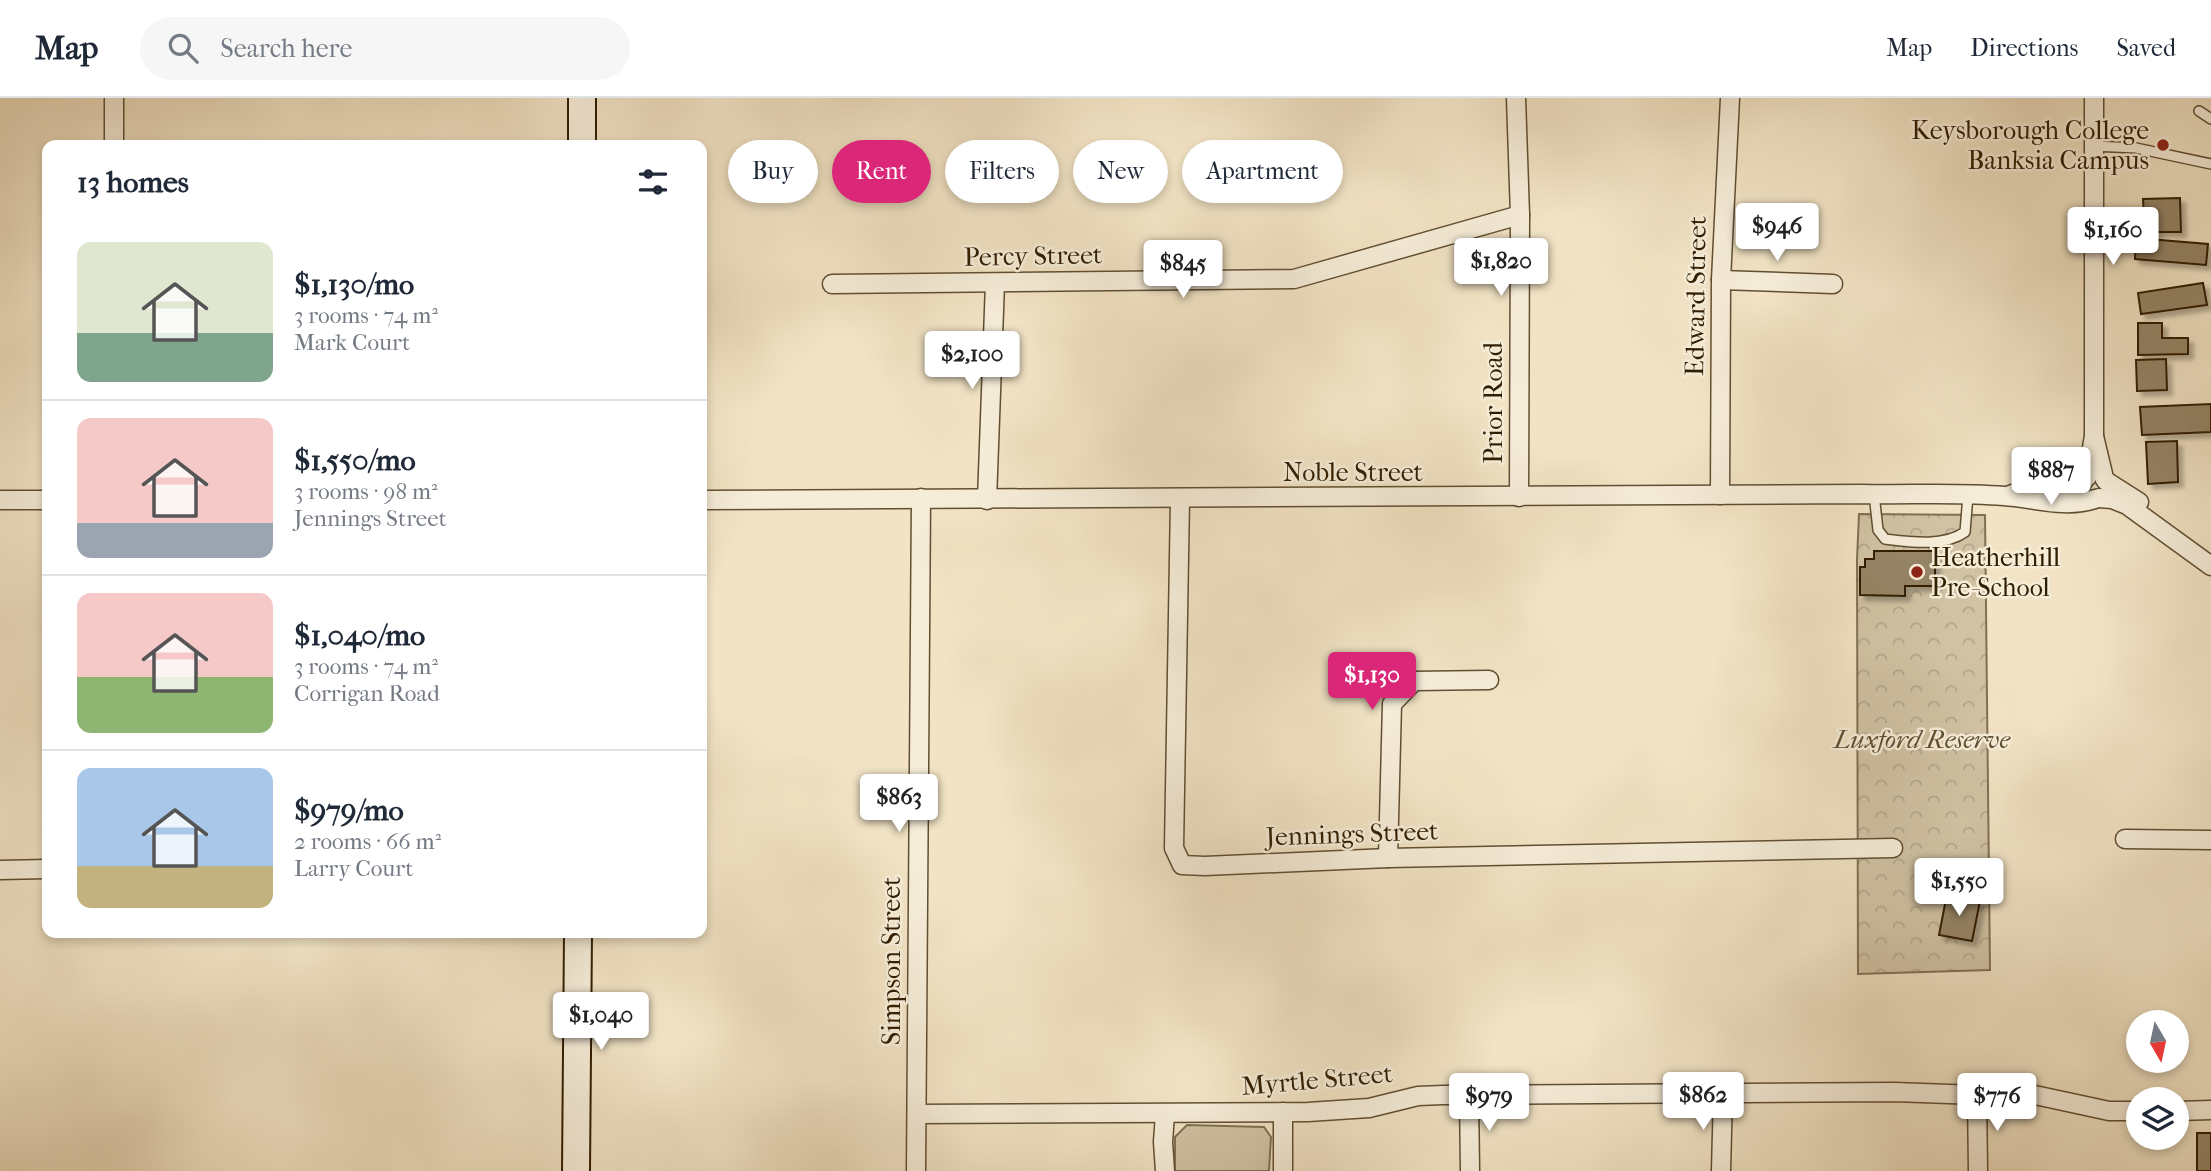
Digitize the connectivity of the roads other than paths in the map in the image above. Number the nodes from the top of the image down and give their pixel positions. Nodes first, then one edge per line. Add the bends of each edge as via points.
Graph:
1 (114, 98) edge
2 (582, 98) edge
3 (1516, 98) edge
4 (1730, 98) edge
5 (2094, 98) edge
6 (2199, 111) dead end
7 (2211, 118) edge
8 (114, 140) edge
9 (582, 140) edge
10 (2093, 146) junction
11 (2211, 164) edge
12 (1520, 215) junction
13 (1721, 280) junction
14 (995, 283) junction
15 (832, 284) dead end
16 (1833, 284) dead end
17 (2095, 479) junction
18 (1874, 494) junction
19 (1720, 495) junction
20 (1968, 495) junction
21 (2005, 496) junction
22 (921, 498) junction
23 (1519, 498) junction
24 (1180, 499) junction
25 (2097, 499) junction
26 (0, 500) edge
27 (42, 500) edge
28 (707, 500) edge
29 (988, 500) junction
30 (2211, 553) edge
31 (2211, 566) edge
32 (1489, 680) dead end
33 (2124, 839) dead end
34 (2211, 840) edge
35 (1893, 848) dead end
36 (1388, 858) junction
37 (42, 869) edge
38 (0, 870) edge
39 (578, 938) edge
40 (1723, 1094) junction
41 (1469, 1095) junction
42 (1978, 1095) junction
43 (2211, 1110) edge
44 (2126, 1111) edge
45 (2189, 1111) edge
46 (1283, 1112) junction
47 (916, 1114) junction
48 (1165, 1114) junction
49 (576, 1171) edge
50 (916, 1171) edge
51 (1165, 1171) edge
52 (1283, 1171) edge
53 (1470, 1171) edge
54 (1721, 1171) edge
55 (1978, 1171) edge

1 - 8 street
2 - 9 main road
3 - 12 street, Prior Road
4 - 13 street, Edward Street
5 - 10 street
6 - 7 lane
10 - 11 lane via 2136,148
10 - 17 street
12 - 14 street, Percy Street via 1294,279
12 - 23 street, Prior Road
13 - 16 street
13 - 19 street, Edward Street
14 - 15 street, Percy Street
14 - 29 street
17 - 21 street, Noble Street
17 - 25 street via 2084,494
17 - 30 street
18 - 19 street, Noble Street
18 - 20 street, Noble Street
18 - 20 lane via 1878,530 1885,540 1905,541 1946,541 1965,532
19 - 23 street, Noble Street
20 - 21 street, Noble Street
21 - 25 street, Noble Street via 2038,502
22 - 28 street, Noble Street
22 - 29 street, Noble Street
22 - 47 street, Simpson Street
23 - 24 street, Noble Street
24 - 29 street, Noble Street
24 - 36 street, Jennings Street via 1174,848 1182,865
25 - 31 street via 2127,505
26 - 27 street
32 - 36 street via 1415,681 1392,704
33 - 34 street
35 - 36 street, Jennings Street
37 - 38 street
39 - 49 main road
40 - 41 street, Myrtle Street
40 - 42 street, Myrtle Street
40 - 54 street
41 - 46 street, Myrtle Street via 1418,1096 1369,1108
41 - 53 street
42 - 44 street, Myrtle Street via 2021,1092
42 - 55 street
43 - 45 street
46 - 48 street, Myrtle Street
46 - 52 street
47 - 48 street, Myrtle Street
47 - 50 street, Simpson Street
48 - 51 street

